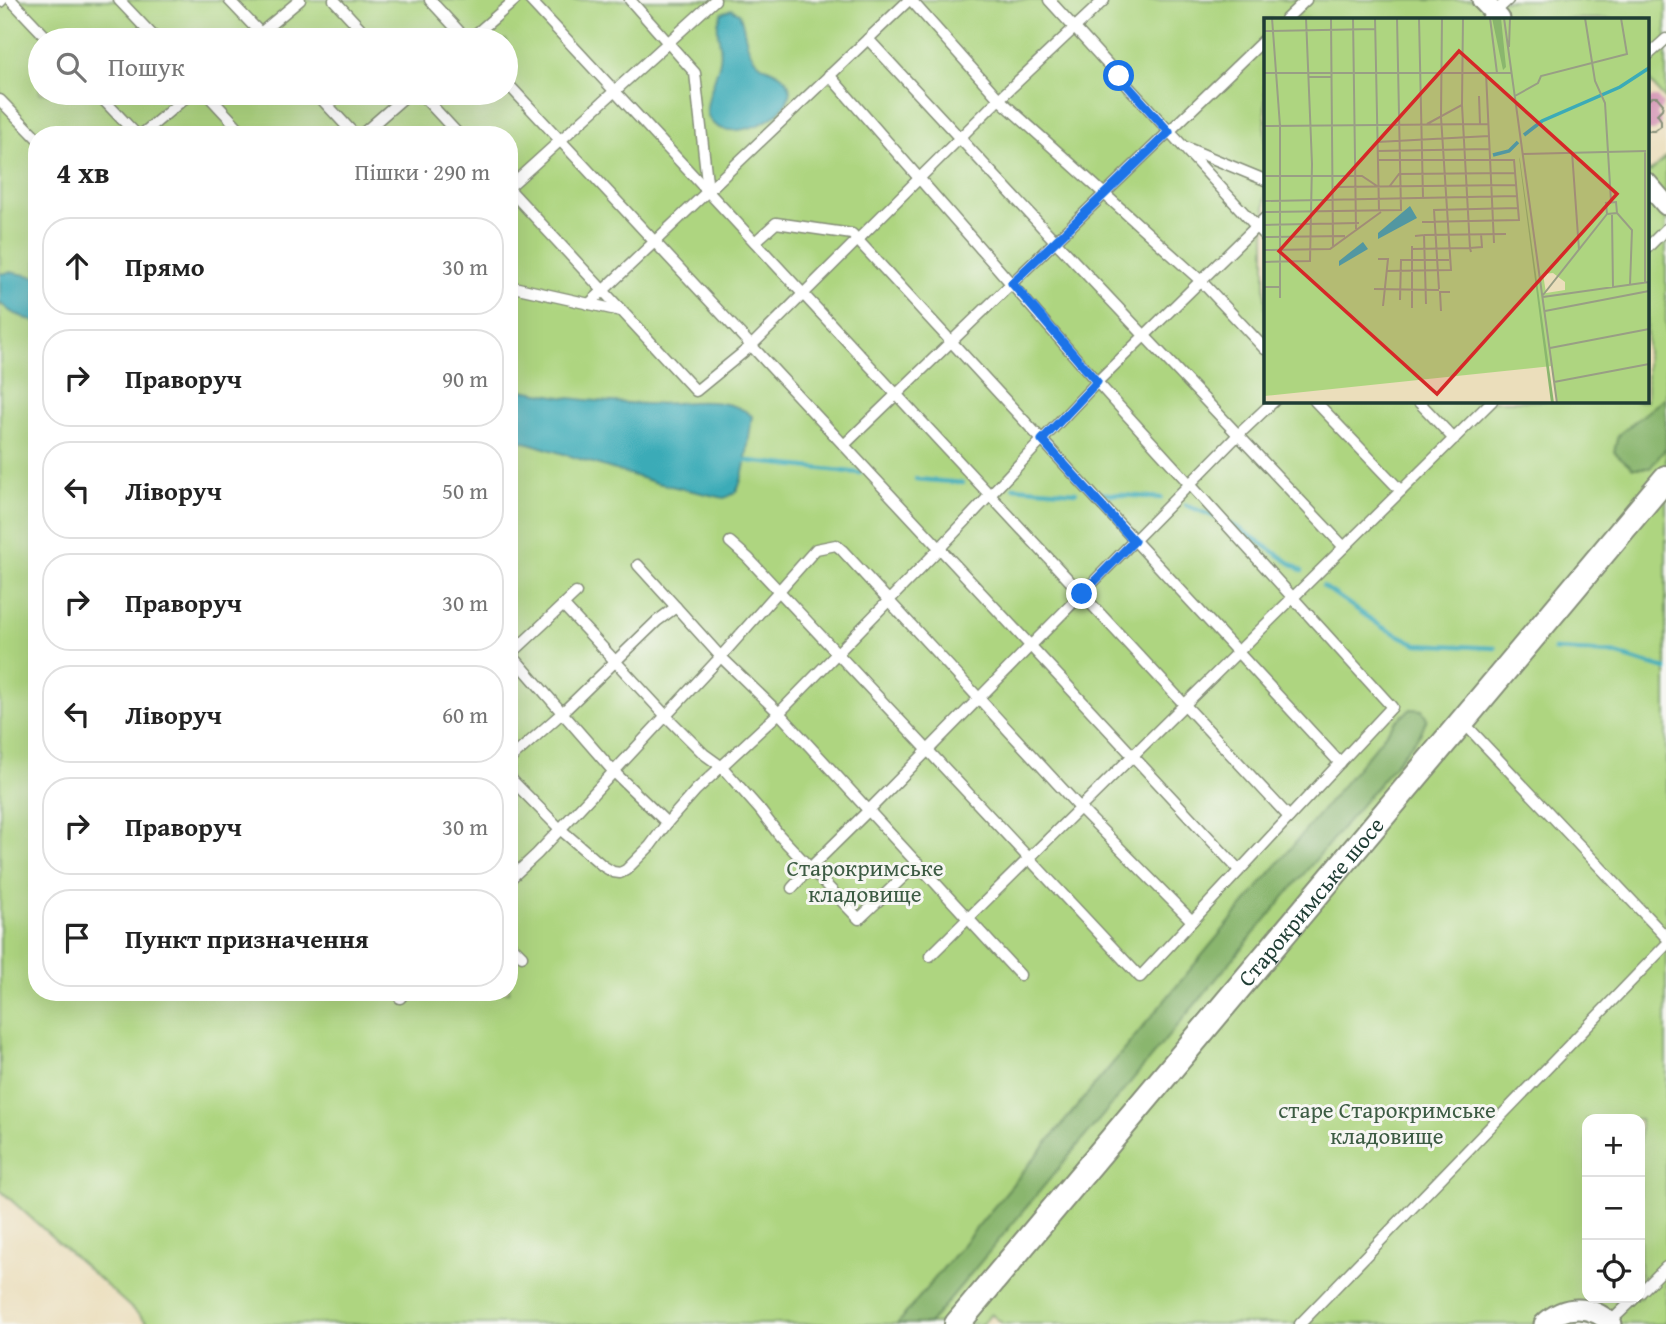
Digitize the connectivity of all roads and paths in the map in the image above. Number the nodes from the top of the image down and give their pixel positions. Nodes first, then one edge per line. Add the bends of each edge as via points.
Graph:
1 (12, 0) edge
2 (119, 0) edge
3 (229, 0) edge
4 (300, 0) edge
5 (334, 0) edge
6 (430, 0) edge
7 (515, 0) edge
8 (530, 0) edge
9 (630, 0) edge
10 (715, 0) edge
11 (910, 0) edge
12 (1049, 0) edge
13 (1104, 0) edge
14 (1306, 0) edge
15 (1287, 18) edge
16 (38, 28) edge
17 (146, 28) edge
18 (252, 28) edge
19 (271, 28) edge
20 (360, 28) edge
21 (457, 28) edge
22 (482, 28) edge
23 (1074, 28) junction
24 (868, 39) junction
25 (1666, 39) edge
26 (1264, 40) edge
27 (668, 43) junction
28 (1648, 55) edge
29 (829, 75) junction
30 (615, 91) junction
31 (518, 95) edge
32 (999, 99) junction
33 (0, 100) edge
34 (109, 105) edge
35 (176, 105) edge
36 (217, 105) edge
37 (327, 105) edge
38 (395, 105) edge
39 (430, 105) edge
40 (130, 126) edge
41 (150, 126) edge
42 (237, 126) edge
43 (347, 126) edge
44 (371, 126) edge
45 (450, 126) edge
46 (28, 129) edge
47 (1169, 132) junction
48 (960, 138) junction
49 (560, 141) junction
50 (1182, 146) junction
51 (920, 177) junction
52 (518, 180) edge
53 (1264, 180) edge
54 (1648, 184) edge
55 (708, 191) junction
56 (1104, 194) junction
57 (518, 198) edge
58 (1666, 205) edge
59 (1264, 219) edge
60 (1257, 226) junction
61 (1666, 229) edge
62 (1264, 235) edge
63 (858, 240) junction
64 (1055, 241) junction
65 (655, 242) junction
66 (755, 242) junction
67 (1648, 247) edge
68 (1201, 281) junction
69 (1012, 283) junction
70 (518, 288) edge
71 (603, 291) junction
72 (803, 294) junction
73 (589, 304) junction
74 (622, 311) junction
75 (1144, 336) junction
76 (952, 341) junction
77 (751, 346) junction
78 (1264, 348) edge
79 (1097, 382) junction
80 (897, 395) junction
81 (1273, 402) edge
82 (1316, 402) edge
83 (1419, 402) edge
84 (1491, 402) edge
85 (1238, 435) junction
86 (1454, 439) junction
87 (1042, 440) junction
88 (844, 445) junction
89 (1666, 478) edge
90 (1190, 484) junction
91 (1401, 491) junction
92 (989, 494) junction
93 (1134, 541) junction
94 (730, 542) dead end
95 (1344, 547) junction
96 (940, 548) junction
97 (638, 565) dead end
98 (779, 591) junction
99 (576, 593) dead end
100 (1082, 594) junction
101 (1294, 597) junction
102 (887, 600) junction
103 (563, 605) junction
104 (676, 607) junction
105 (1031, 646) junction
106 (518, 647) edge
107 (836, 652) junction
108 (1238, 653) junction
109 (721, 657) junction
110 (614, 662) junction
111 (518, 663) edge
112 (979, 699) junction
113 (1185, 705) junction
114 (562, 713) junction
115 (779, 713) junction
116 (666, 716) junction
117 (1462, 721) junction
118 (928, 750) junction
119 (518, 752) edge
120 (1133, 756) junction
121 (1339, 763) junction
122 (722, 767) junction
123 (613, 771) junction
124 (518, 787) edge
125 (1080, 808) junction
126 (869, 810) junction
127 (1289, 817) junction
128 (667, 823) junction
129 (560, 829) junction
130 (1030, 859) junction
131 (918, 863) junction
132 (810, 868) junction
133 (1239, 870) junction
134 (518, 871) edge
135 (792, 888) dead end
136 (969, 919) junction
137 (1192, 921) junction
138 (1666, 937) edge
139 (1666, 944) edge
140 (518, 952) edge
141 (522, 956) dead end
142 (930, 956) dead end
143 (1020, 975) dead end
144 (1666, 1267) edge
145 (1645, 1288) edge
146 (1630, 1303) edge
147 (1611, 1323) edge
148 (957, 1324) edge
149 (1300, 1324) edge
150 (1544, 1324) edge

1 - 16 lane
2 - 17 lane
3 - 18 lane
4 - 19 lane
5 - 20 lane
6 - 21 lane
7 - 22 lane
8 - 30 lane
9 - 27 lane
10 - 27 lane
11 - 24 lane
11 - 32 lane
12 - 23 lane
13 - 23 lane
14 - 15 lane
23 - 32 lane
23 - 47 lane
24 - 29 lane
24 - 48 lane
25 - 28 lane
26 - 47 lane
27 - 30 lane
27 - 55 lane via 695,73
29 - 51 lane
29 - 55 lane
30 - 49 lane
30 - 55 lane
31 - 49 lane
32 - 48 lane
32 - 56 lane
33 - 46 lane
34 - 40 lane
35 - 41 lane
36 - 42 lane
37 - 43 lane
38 - 44 lane
39 - 45 lane
47 - 50 lane
47 - 56 lane
48 - 51 lane
48 - 64 lane
49 - 52 lane
49 - 65 lane
50 - 53 lane
50 - 60 lane
51 - 63 lane
51 - 69 lane
54 - 58 street
55 - 65 lane
55 - 66 lane
56 - 64 lane
56 - 68 lane
57 - 71 lane
59 - 60 lane
60 - 62 lane
60 - 68 lane
61 - 67 lane
63 - 66 lane via 852,234 776,223
63 - 72 lane
63 - 76 lane
64 - 69 lane
64 - 75 lane
65 - 71 lane
65 - 77 lane
66 - 72 lane
68 - 75 lane
68 - 78 lane
69 - 76 lane
69 - 79 lane
70 - 73 lane
71 - 73 lane
71 - 74 lane
72 - 77 lane
72 - 80 lane
73 - 74 lane
74 - 77 lane via 696,391
75 - 79 lane
75 - 85 lane
76 - 80 lane
76 - 87 lane
77 - 88 lane
79 - 87 lane
79 - 90 lane
80 - 88 lane
80 - 92 lane
81 - 85 lane
82 - 91 lane
83 - 86 lane
84 - 86 lane
85 - 90 lane
85 - 95 lane
86 - 91 lane
87 - 92 lane
87 - 93 lane
88 - 96 lane
89 - 117 street, Старокримське шосе
90 - 93 lane
90 - 101 lane
91 - 95 lane
92 - 96 lane
92 - 100 lane
93 - 100 lane
93 - 108 lane
94 - 98 lane
95 - 101 lane
96 - 102 lane
96 - 105 lane
97 - 104 lane
98 - 102 lane via 816,550 836,545
98 - 107 lane
98 - 109 lane
99 - 103 lane
100 - 105 lane
100 - 113 lane
101 - 108 lane
101 - 121 lane via 1392,707
102 - 107 lane
102 - 112 lane
103 - 106 lane
103 - 110 lane
104 - 109 lane
104 - 110 lane
105 - 112 lane
105 - 120 lane
107 - 115 lane
107 - 118 lane
108 - 113 lane
108 - 121 lane
109 - 115 lane
109 - 116 lane
110 - 114 lane
110 - 116 lane
111 - 114 lane
112 - 118 lane
112 - 125 lane
113 - 120 lane
113 - 127 lane
114 - 119 lane
114 - 123 lane
115 - 122 lane
115 - 126 lane
116 - 122 lane
116 - 123 lane
117 - 138 lane
117 - 148 street, Старокримське шосе
118 - 126 lane
118 - 130 lane
120 - 125 lane
120 - 133 lane
121 - 127 lane
122 - 128 lane
122 - 132 lane
123 - 128 lane
123 - 129 lane
124 - 129 lane
125 - 130 lane
125 - 137 lane
126 - 131 lane
126 - 132 lane
127 - 133 lane
128 - 129 lane via 620,873 603,866
129 - 134 lane
130 - 136 lane
130 - 137 lane via 1140,977
131 - 132 lane via 859,919
131 - 136 lane
132 - 135 lane
133 - 137 lane
136 - 142 lane
136 - 143 lane
139 - 149 lane
140 - 141 lane
144 - 145 lane
146 - 147 lane
147 - 150 street via 1579,1308 1555,1314

